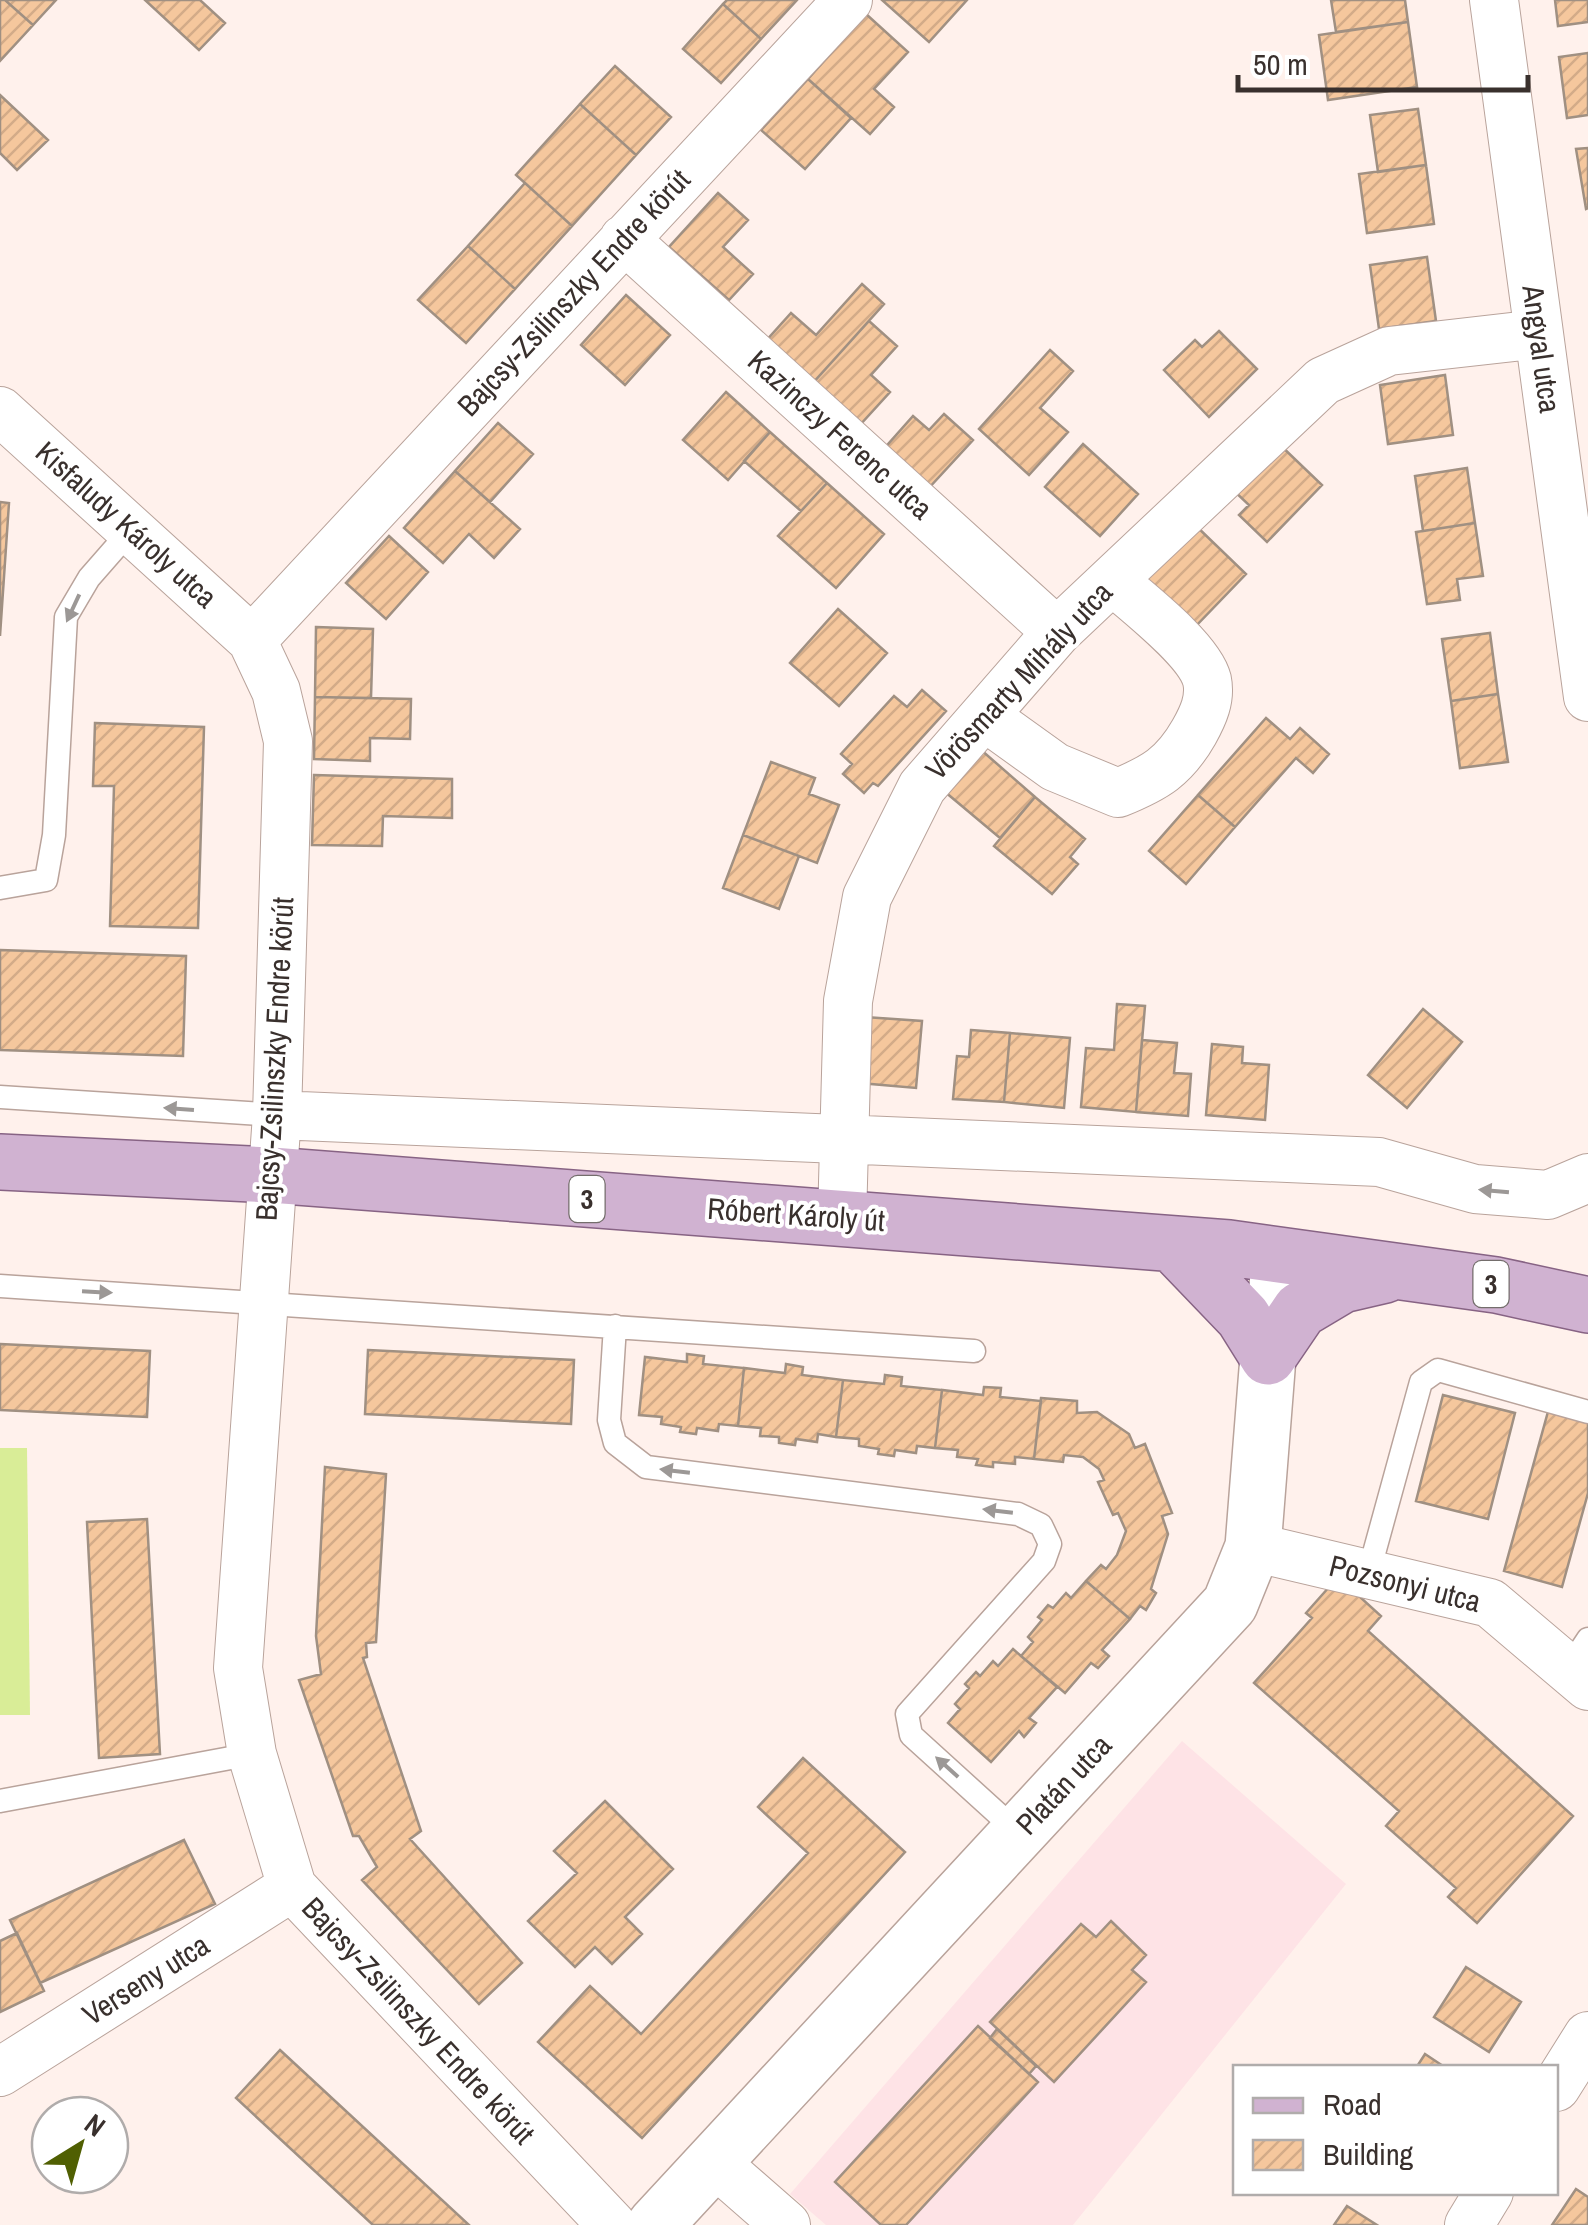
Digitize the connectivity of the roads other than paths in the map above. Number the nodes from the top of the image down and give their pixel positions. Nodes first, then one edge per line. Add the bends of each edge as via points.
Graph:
1 (848, 0) edge
2 (1494, 0) edge
3 (624, 239) junction
4 (1539, 334) junction
5 (0, 411) edge
6 (131, 530) junction
7 (1112, 580) junction
8 (1057, 632) junction
9 (252, 640) junction
10 (1588, 697) edge
11 (984, 716) junction
12 (0, 888) edge
13 (0, 1097) edge
14 (277, 1115) junction
15 (846, 1139) junction
16 (0, 1162) edge
17 (272, 1175) junction
18 (1588, 1178) edge
19 (842, 1218) junction
20 (1172, 1244) junction
21 (1276, 1254) junction
22 (1392, 1272) junction
23 (0, 1286) edge
24 (263, 1302) junction
25 (1588, 1305) edge
26 (615, 1326) junction
27 (974, 1351) dead end
28 (1268, 1358) junction
29 (1588, 1412) edge
30 (1254, 1547) junction
31 (1368, 1575) junction
32 (1581, 1665) edge
33 (252, 1754) junction
34 (0, 1801) edge
35 (1020, 1833) junction
36 (292, 1887) junction
37 (1588, 2036) edge
38 (0, 2072) edge
39 (1558, 2085) edge
40 (715, 2163) junction
41 (1488, 2195) edge
42 (612, 2225) edge
43 (655, 2225) edge
44 (786, 2225) edge
45 (1469, 2225) edge

1 - 3 street, Bajcsy-Zsilinszky Endre körút
2 - 4 street, Angyal utca
3 - 8 street, Kazinczy Ferenc utca
3 - 9 street, Bajcsy-Zsilinszky Endre körút
4 - 7 street, Vörösmarty Mihály utca via 1389,351 1323,381
4 - 10 street, Angyal utca
5 - 6 street, Kisfaludy Károly utca
6 - 9 street, Kisfaludy Károly utca
6 -> 12 lane via 66,617 46,880
7 - 8 street, Vörösmarty Mihály utca
7 - 11 street via 1187,647 1206,680 1206,712 1184,749 1156,777 1118,793 1055,767
8 - 11 street, Vörösmarty Mihály utca
9 - 14 street, Bajcsy-Zsilinszky Endre körút via 276,691 288,742
11 - 15 street, Vörösmarty Mihály utca via 922,787 867,897 848,1001
14 -> 13 lane
14 - 15 street
14 - 17 street, Bajcsy-Zsilinszky Endre körút
18 -> 15 street via 1548,1195 1476,1189 1379,1162
15 - 19 street, Vörösmarty Mihály utca
16 - 17 main road, Róbert Károly út / 3
17 - 19 main road, Róbert Károly út / 3
17 - 24 street, Bajcsy-Zsilinszky Endre körút
19 - 20 main road, Róbert Károly út / 3
20 - 21 main road, Róbert Károly út / 3
20 - 28 main road via 1243,1317
21 - 22 main road, Róbert Károly út / 3
21 - 28 street, Platán utca
22 - 25 main road, Róbert Károly út / 3
22 - 28 main road via 1342,1286 1300,1310
23 -> 24 lane
24 - 26 lane
24 - 33 street, Bajcsy-Zsilinszky Endre körút via 238,1668
26 - 27 lane
35 -> 26 lane via 912,1735 907,1714 1044,1561 1050,1544 1042,1525 1018,1514 646,1468 615,1444 609,1420
28 - 30 street, Platán utca
29 - 31 lane via 1438,1370 1422,1382
30 - 31 street, Pozsonyi utca
30 - 35 street, Platán utca via 1230,1604
31 - 32 street, Pozsonyi utca via 1490,1604
33 - 34 lane
33 - 36 street, Bajcsy-Zsilinszky Endre körút
35 - 40 street, Platán utca
36 - 38 street, Verseny utca
36 - 42 street, Bajcsy-Zsilinszky Endre körút
37 - 39 street
40 - 43 street, Platán utca
40 - 44 street
41 - 45 street

